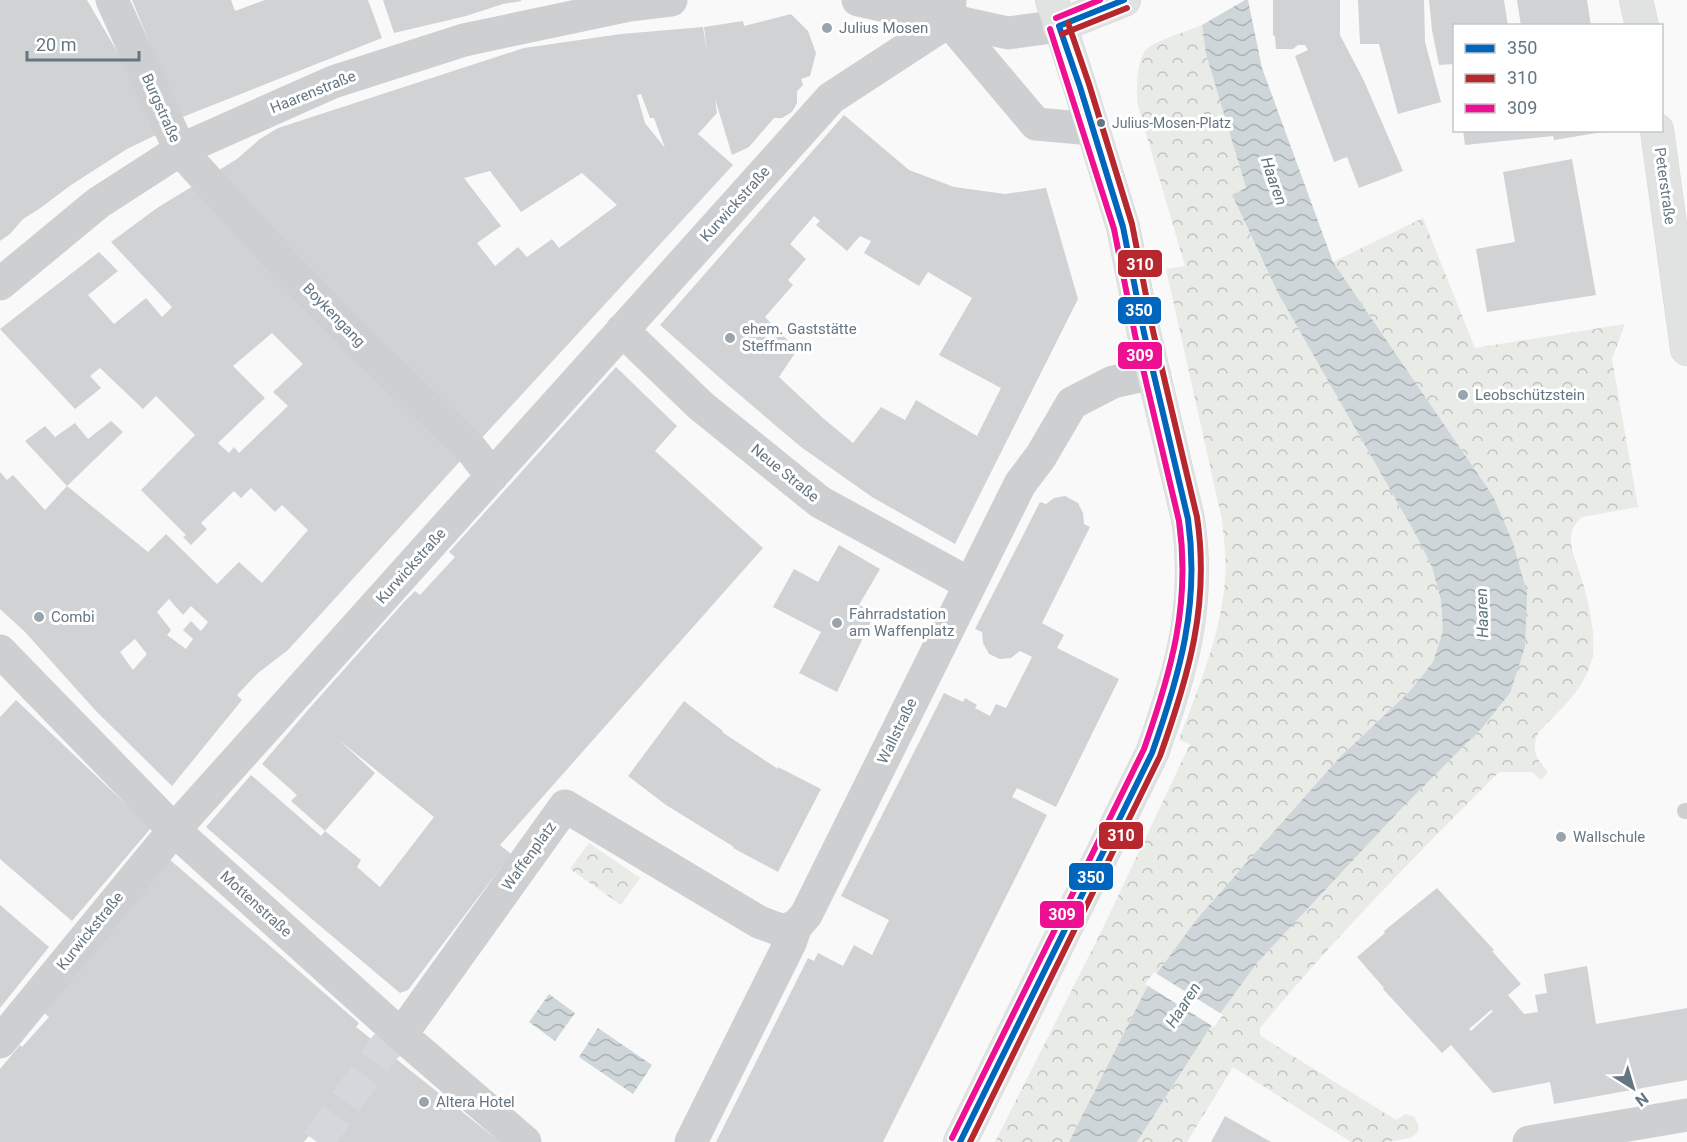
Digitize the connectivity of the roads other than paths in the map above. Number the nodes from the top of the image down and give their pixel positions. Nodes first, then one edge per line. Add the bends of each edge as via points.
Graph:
1 (112, 0) edge
2 (671, 0) edge
3 (858, 0) edge
4 (1124, 0) edge
5 (1636, 0) edge
6 (950, 10) edge
7 (1055, 13) edge
8 (1642, 24) edge
9 (1092, 129) junction
10 (1657, 132) edge
11 (180, 150) junction
12 (0, 284) edge
13 (622, 330) junction
14 (1687, 349) edge
15 (1154, 373) junction
16 (492, 476) junction
17 (970, 584) junction
18 (0, 651) edge
19 (174, 830) junction
20 (796, 926) junction
21 (400, 1035) junction
22 (0, 1042) edge
23 (1687, 1115) edge
24 (525, 1142) edge
25 (691, 1142) edge
26 (960, 1142) edge
27 (1529, 1142) edge

1 - 11 street, Burgstraße
2 - 11 street, Haarenstraße via 628,5 464,40 333,82
3 - 6 street
4 - 7 main road
5 - 8 main road
6 - 7 street via 1008,33
6 - 9 street via 1036,124
6 - 13 street, Kurwickstraße via 831,98
7 - 9 main road
9 - 15 main road via 1123,227
10 - 14 main road, Peterstraße
11 - 12 street, Haarenstraße via 98,203
11 - 16 street, Boykengang via 284,264 471,449
13 - 16 street, Kurwickstraße
13 - 17 street, Neue Straße via 701,406 820,502
15 - 17 street, Wallstraße via 1113,382 1072,403 1020,484
15 - 26 main road via 1192,547 1190,612 1173,694 1152,753
16 - 19 street, Kurwickstraße
17 - 20 street, Wallstraße via 806,915
18 - 19 street, Mottenstraße
19 - 21 street, Mottenstraße
19 - 22 street, Kurwickstraße
20 - 21 street, Waffenplatz via 783,931 759,922 565,806
20 - 25 street, Wallstraße
21 - 24 street, Mottenstraße
23 - 27 street

